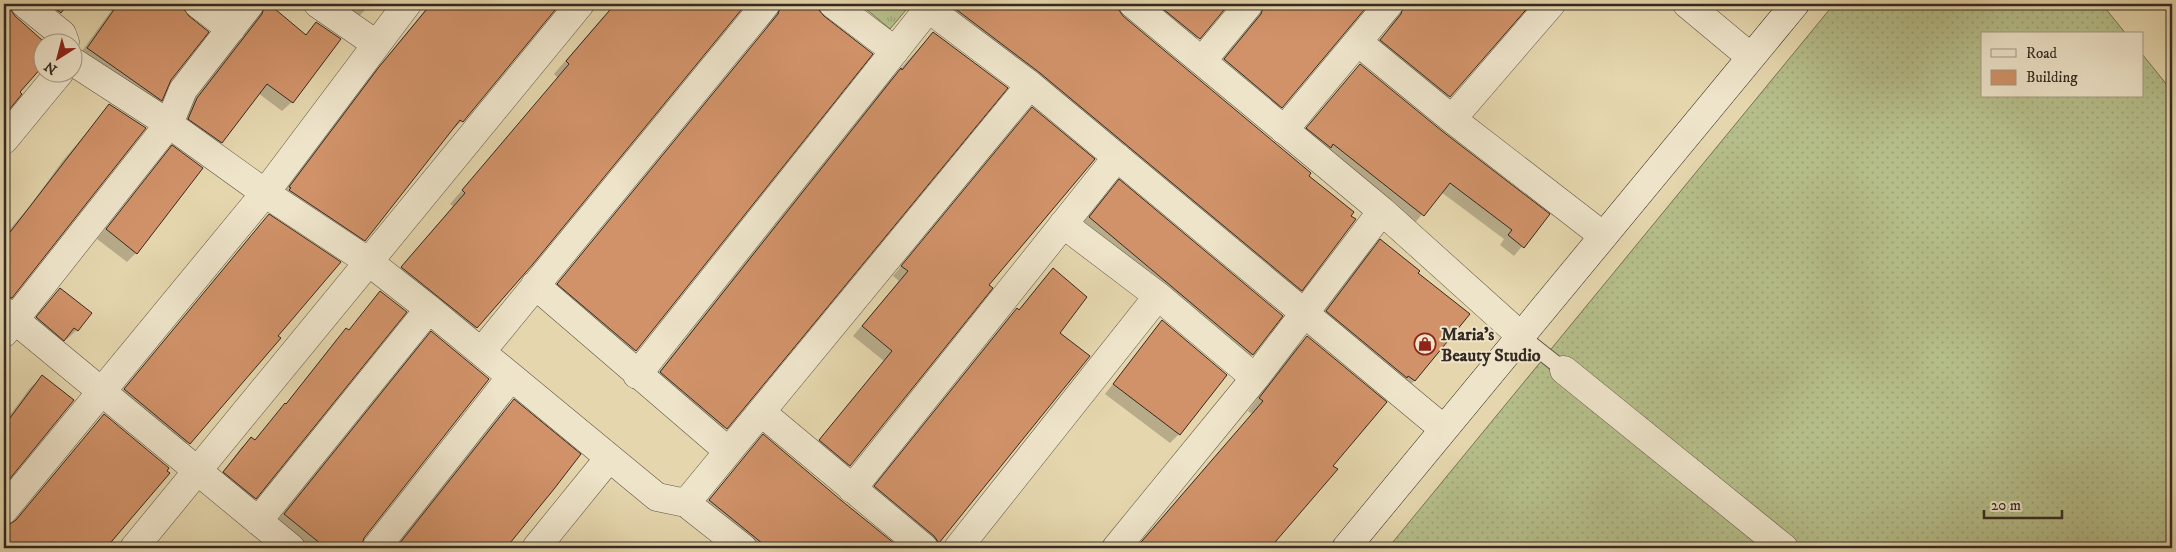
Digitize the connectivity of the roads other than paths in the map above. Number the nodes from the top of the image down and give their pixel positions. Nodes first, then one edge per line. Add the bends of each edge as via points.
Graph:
1 (25, 4) edge
2 (198, 4) edge
3 (250, 4) edge
4 (318, 4) edge
5 (408, 4) edge
6 (766, 4) edge
7 (833, 4) edge
8 (1133, 4) edge
9 (1249, 4) edge
10 (1389, 4) edge
11 (1551, 4) edge
12 (1688, 4) edge
13 (1778, 4) edge
14 (1796, 4) edge
15 (574, 6) edge
16 (930, 6) edge
17 (231, 29) junction
18 (60, 32) edge
19 (1358, 42) junction
20 (376, 44) junction
21 (1741, 49) junction
22 (895, 51) junction
23 (1202, 61) junction
24 (82, 67) edge
25 (52, 82) edge
26 (1030, 85) junction
27 (1452, 119) junction
28 (169, 124) junction
29 (1284, 130) junction
30 (4, 140) edge
31 (1117, 157) junction
32 (265, 193) junction
33 (1382, 211) junction
34 (1063, 224) junction
35 (1593, 228) junction
36 (369, 262) junction
37 (535, 286) junction
38 (1158, 296) junction
39 (429, 309) junction
40 (1305, 313) junction
41 (8, 321) edge
42 (1516, 332) junction
43 (481, 352) junction
44 (1564, 370) joint
45 (637, 375) junction
46 (511, 377) junction
47 (1255, 378) junction
48 (102, 393) junction
49 (761, 412) junction
50 (1434, 422) junction
51 (728, 451) junction
52 (609, 458) junction
53 (197, 471) junction
54 (852, 489) junction
55 (686, 503) junction
56 (4, 510) edge
57 (258, 521) junction
58 (727, 543) edge
59 (134, 548) edge
60 (291, 548) edge
61 (376, 548) edge
62 (536, 548) edge
63 (924, 548) edge
64 (958, 548) edge
65 (1116, 548) edge
66 (1329, 548) edge
67 (1346, 548) edge
68 (1784, 548) edge

1 - 18 street
2 - 17 street
3 - 17 street
4 - 20 street
5 - 20 street
6 - 37 street
7 - 22 street
8 - 23 street
9 - 23 street
10 - 19 street
11 - 27 street
12 - 21 street
13 - 21 street
14 - 42 street
15 - 36 street
16 - 22 street
16 - 26 street
17 - 28 street via 183,90
19 - 27 street
19 - 29 street
20 - 32 street
21 - 35 street
22 - 45 street
23 - 29 street
24 - 28 street
25 - 30 street
26 - 31 street
26 - 49 street
27 - 35 street
28 - 32 street
28 - 41 street
29 - 33 street
31 - 34 street
31 - 40 street
32 - 36 street
32 - 48 street
33 - 40 street
33 - 42 street
34 - 38 street
34 - 54 street
35 - 42 street
36 - 39 street
36 - 53 street
37 - 43 street
37 - 45 street
38 - 47 street
38 - 64 street
39 - 43 street
39 - 57 street
40 - 47 street
40 - 50 street
41 - 48 street
42 - 44 lane
42 - 50 street
42 - 67 street
43 - 46 street
44 - 68 street
45 - 51 street
46 - 52 street
46 - 61 street
47 - 65 street
48 - 53 street
48 - 56 street
49 - 51 street
49 - 54 street
50 - 66 street
51 - 55 street
52 - 55 street via 657,497
52 - 62 street
53 - 57 street
53 - 59 street
54 - 63 street
55 - 58 street
57 - 60 street

